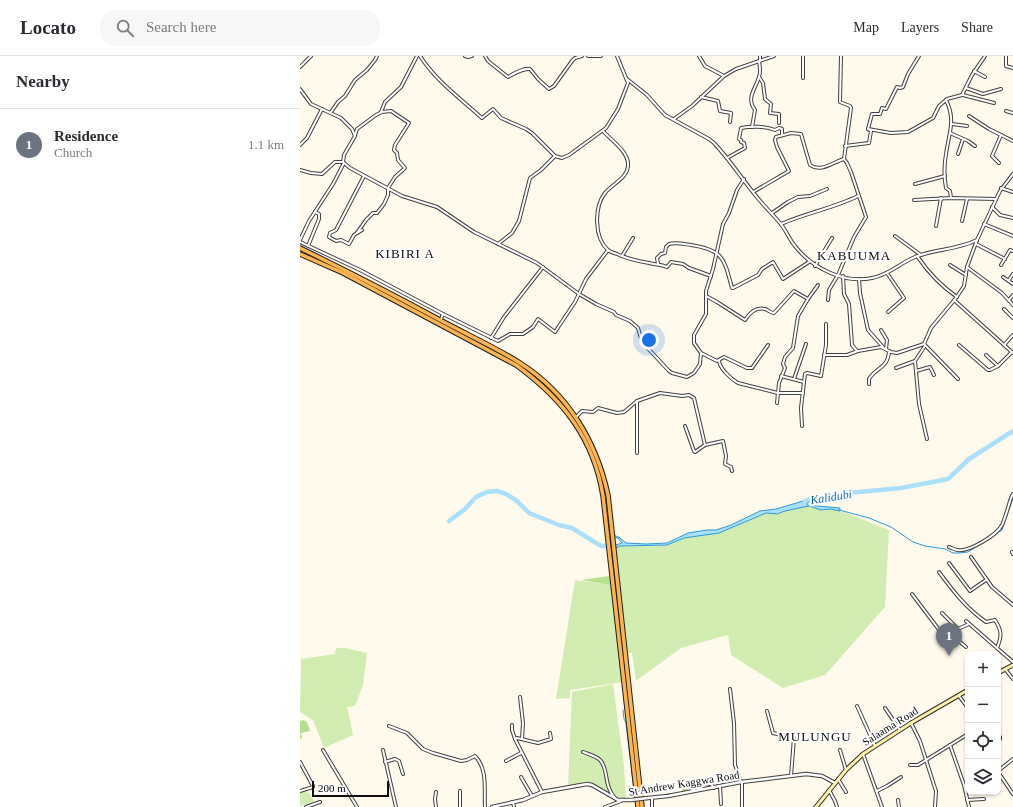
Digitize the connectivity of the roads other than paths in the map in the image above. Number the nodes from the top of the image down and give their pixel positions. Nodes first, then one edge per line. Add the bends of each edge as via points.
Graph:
1 (311, 56) edge
2 (377, 56) edge
3 (419, 56) edge
4 (465, 56) edge
5 (472, 56) edge
6 (485, 56) edge
7 (582, 56) edge
8 (588, 56) edge
9 (601, 56) edge
10 (617, 56) edge
11 (699, 56) edge
12 (760, 56) edge
13 (774, 56) edge
14 (803, 56) edge
15 (841, 56) edge
16 (919, 56) edge
17 (985, 56) edge
18 (1006, 56) edge
19 (760, 61) junction
20 (300, 67) edge
21 (1013, 68) edge
22 (974, 71) junction
23 (724, 76) junction
24 (759, 77) junction
25 (985, 77) dead end
26 (803, 78) dead end
27 (627, 79) junction
28 (966, 88) junction
29 (300, 89) edge
30 (1001, 90) dead end
31 (963, 94) junction
32 (701, 96) junction
33 (946, 100) junction
34 (994, 103) dead end
35 (322, 109) junction
36 (1006, 111) dead end
37 (330, 112) junction
38 (380, 113) junction
39 (1013, 113) edge
40 (969, 116) dead end
41 (674, 120) junction
42 (730, 122) dead end
43 (779, 123) dead end
44 (952, 124) junction
45 (752, 126) junction
46 (967, 126) dead end
47 (352, 129) junction
48 (357, 129) junction
49 (868, 129) junction
50 (603, 131) junction
51 (950, 134) junction
52 (782, 135) junction
53 (1001, 135) junction
54 (355, 136) junction
55 (963, 139) junction
56 (1013, 141) edge
57 (300, 145) edge
58 (845, 146) junction
59 (975, 146) dead end
60 (958, 154) dead end
61 (555, 156) junction
62 (727, 158) junction
63 (844, 159) junction
64 (344, 163) junction
65 (1000, 163) dead end
66 (300, 170) edge
67 (1013, 174) edge
68 (364, 176) junction
69 (945, 176) junction
70 (744, 179) junction
71 (915, 184) dead end
72 (388, 188) junction
73 (1001, 188) junction
74 (827, 189) dead end
75 (753, 192) junction
76 (1013, 192) edge
77 (858, 196) junction
78 (941, 198) junction
79 (951, 198) junction
80 (967, 199) junction
81 (996, 199) junction
82 (914, 200) dead end
83 (992, 207) junction
84 (315, 212) junction
85 (772, 213) junction
86 (1013, 218) edge
87 (962, 221) dead end
88 (781, 224) junction
89 (984, 224) junction
90 (936, 226) dead end
91 (362, 230) dead end
92 (357, 233) junction
93 (896, 236) dead end
94 (1013, 236) edge
95 (633, 238) dead end
96 (832, 238) dead end
97 (977, 240) junction
98 (300, 241) edge
99 (498, 244) junction
100 (976, 244) junction
101 (308, 246) junction
102 (300, 248) edge
103 (608, 250) junction
104 (1013, 251) edge
105 (716, 252) junction
106 (300, 254) edge
107 (921, 255) junction
108 (622, 256) junction
109 (917, 256) junction
110 (336, 259) junction
111 (1005, 259) junction
112 (809, 262) junction
113 (333, 264) junction
114 (658, 264) junction
115 (950, 265) dead end
116 (815, 266) junction
117 (1001, 266) dead end
118 (542, 267) junction
119 (967, 267) junction
120 (887, 273) junction
121 (1013, 274) edge
122 (838, 275) junction
123 (966, 275) junction
124 (711, 276) junction
125 (843, 276) junction
126 (1003, 277) dead end
127 (859, 279) junction
128 (1009, 280) junction
129 (1013, 284) edge
130 (818, 285) dead end
131 (579, 294) junction
132 (1013, 295) edge
133 (706, 296) junction
134 (957, 297) junction
135 (808, 299) junction
136 (828, 300) dead end
137 (954, 300) junction
138 (1009, 300) junction
139 (1013, 305) edge
140 (1004, 309) dead end
141 (888, 312) dead end
142 (443, 314) junction
143 (1013, 318) edge
144 (440, 320) junction
145 (826, 324) dead end
146 (881, 330) dead end
147 (1013, 335) edge
148 (491, 338) junction
149 (768, 344) dead end
150 (806, 344) dead end
151 (924, 345) junction
152 (959, 345) dead end
153 (1004, 345) junction
154 (885, 348) junction
155 (889, 351) junction
156 (857, 352) junction
157 (1012, 352) edge
158 (701, 353) junction
159 (986, 354) dead end
160 (824, 355) junction
161 (719, 360) junction
162 (914, 361) junction
163 (998, 366) junction
164 (896, 368) dead end
165 (916, 371) junction
166 (934, 375) dead end
167 (781, 376) junction
168 (794, 379) junction
169 (958, 379) dead end
170 (804, 382) junction
171 (869, 384) dead end
172 (778, 392) junction
173 (803, 393) junction
174 (637, 401) junction
175 (777, 403) dead end
176 (576, 417) junction
177 (685, 426) dead end
178 (802, 426) dead end
179 (927, 439) dead end
180 (705, 445) junction
181 (637, 453) dead end
182 (732, 471) dead end
183 (1013, 494) edge
184 (606, 496) junction
185 (949, 547) dead end
186 (971, 557) dead end
187 (949, 563) dead end
188 (939, 572) dead end
189 (986, 580) junction
190 (912, 594) dead end
191 (1013, 605) edge
192 (942, 614) dead end
193 (966, 621) dead end
194 (969, 624) junction
195 (958, 629) junction
196 (952, 634) junction
197 (966, 647) dead end
198 (997, 648) junction
199 (624, 654) junction
200 (1013, 664) edge
201 (1006, 669) junction
202 (1001, 672) edge
203 (1013, 679) edge
204 (730, 689) dead end
205 (965, 692) edge
206 (958, 696) junction
207 (520, 697) dead end
208 (965, 704) edge
209 (857, 706) dead end
210 (885, 708) dead end
211 (767, 711) dead end
212 (911, 723) junction
213 (512, 725) dead end
214 (389, 726) dead end
215 (900, 730) junction
216 (550, 733) dead end
217 (965, 736) edge
218 (515, 739) junction
219 (522, 739) junction
220 (950, 745) junction
221 (875, 746) junction
222 (323, 750) dead end
223 (383, 750) dead end
224 (840, 750) dead end
225 (583, 752) dead end
226 (521, 753) junction
227 (863, 754) junction
228 (926, 759) junction
229 (1013, 759) edge
230 (506, 761) dead end
231 (300, 762) edge
232 (385, 762) junction
233 (910, 765) dead end
234 (1001, 769) edge
235 (846, 770) junction
236 (403, 774) dead end
237 (791, 776) junction
238 (1001, 776) edge
239 (901, 777) dead end
240 (521, 778) dead end
241 (838, 779) junction
242 (741, 782) junction
243 (694, 783) dead end
244 (835, 783) junction
245 (720, 786) junction
246 (714, 788) junction
247 (829, 790) junction
248 (300, 791) edge
249 (460, 791) dead end
250 (877, 791) junction
251 (436, 792) dead end
252 (542, 792) junction
253 (846, 792) dead end
254 (1013, 794) edge
255 (532, 796) junction
256 (650, 798) junction
257 (984, 799) dead end
258 (619, 800) junction
259 (898, 800) dead end
260 (967, 800) junction
261 (320, 802) dead end
262 (513, 802) junction
263 (721, 804) dead end
264 (306, 807) edge
265 (357, 807) edge
266 (396, 807) edge
267 (436, 807) edge
268 (460, 807) edge
269 (485, 807) edge
270 (492, 807) edge
271 (514, 807) edge
272 (604, 807) edge
273 (638, 807) edge
274 (642, 807) edge
275 (652, 807) edge
276 (742, 807) edge
277 (816, 807) edge
278 (837, 807) edge
279 (882, 807) edge
280 (899, 807) edge
281 (935, 807) edge
282 (969, 807) edge

1 - 20 street
2 - 37 street
3 - 38 street via 398,92 390,96
3 - 61 street via 439,80 482,118 493,109 501,118 526,128
4 - 5 street
6 - 7 street via 508,76 530,69 549,89 575,58
8 - 9 street
10 - 27 street
11 - 23 street via 704,66
12 - 19 street
13 - 19 street
14 - 26 street
15 - 58 street via 840,102 850,106
16 - 49 street via 903,87 897,87 886,109 882,108 880,114 872,114
17 - 22 street
18 - 21 street via 1006,66
19 - 23 street
19 - 24 street
22 - 25 street
22 - 28 street
23 - 32 street
24 - 43 street via 765,99 771,104 770,113 779,114
24 - 45 street via 751,101 755,110
27 - 41 street
27 - 50 street via 627,86 618,109
28 - 30 street via 982,94
28 - 31 street
29 - 35 street via 312,104
31 - 33 street
31 - 34 street
32 - 41 street
32 - 42 street via 718,101 720,111 731,113
33 - 44 street
33 - 49 street via 939,106 933,118 908,132 891,133
35 - 37 street
35 - 57 street via 307,138
36 - 39 street
37 - 47 street
38 - 48 street
38 - 72 street via 391,112 409,123 395,144 394,150 405,168
40 - 53 street via 988,130
41 - 62 street via 709,139
44 - 46 street
44 - 51 street
45 - 52 street via 774,130 779,128 782,129
45 - 62 street via 740,129 739,139 745,148
47 - 48 street
47 - 54 street
48 - 54 street
49 - 58 street via 871,131 869,143
50 - 61 street via 568,155 562,158
50 - 103 street via 625,154 628,164 624,175 606,192 599,206 598,230
51 - 55 street
51 - 69 street
52 - 63 street via 802,134 812,167 820,168
52 - 75 street via 775,140 789,171
53 - 56 street
53 - 65 street via 992,156
54 - 64 street via 344,155
55 - 59 street
55 - 60 street
58 - 63 street
61 - 99 street via 530,178 515,230
62 - 70 street
63 - 77 street
64 - 66 street via 335,162 322,174
64 - 68 street
64 - 84 street via 334,184
67 - 73 street
68 - 72 street
68 - 92 street via 339,225 329,237 348,244
69 - 71 street
69 - 79 street via 946,188 951,193
70 - 75 street
70 - 105 street via 723,224
72 - 92 street via 388,195 380,211 366,220
72 - 99 street via 402,196 437,207 474,232
73 - 76 street
73 - 81 street
74 - 85 street via 810,196 798,197
75 - 85 street
77 - 88 street
77 - 122 street via 865,219 854,237
78 - 79 street
78 - 82 street
78 - 90 street
79 - 80 street
80 - 81 street
80 - 87 street
81 - 83 street
83 - 86 street via 1000,215
83 - 89 street
84 - 98 street
84 - 101 street via 319,214 319,219
85 - 88 street
88 - 112 street via 791,241
89 - 94 street
89 - 97 street
91 - 92 street
93 - 107 street
95 - 108 street
96 - 116 street
97 - 100 street
97 - 107 street via 956,248
98 - 101 street
99 - 118 street
100 - 111 street
100 - 119 street
101 - 110 street
102 - 113 highway
103 - 108 street
103 - 131 street via 586,279
104 - 111 street via 1010,250
105 - 112 street via 726,265 732,288 758,275 773,262 783,279
105 - 114 street via 705,247 671,244 658,258
105 - 124 street
106 - 184 highway via 342,273 493,352 532,377 559,402 583,435
107 - 109 street
108 - 114 street
109 - 120 street
109 - 134 street via 923,266
110 - 113 street
110 - 142 street
111 - 117 street
112 - 116 street
113 - 144 highway
114 - 124 street via 667,267 671,262 676,263
115 - 123 street
116 - 122 street
118 - 131 street
118 - 148 street
119 - 123 street
119 - 138 street
120 - 127 street via 871,279
120 - 141 street via 904,298
121 - 128 street
122 - 125 street
122 - 136 street via 829,290
123 - 134 street via 964,286
124 - 133 street
125 - 127 street
125 - 156 street via 852,345
126 - 128 street
127 - 154 street via 868,330
128 - 129 street
130 - 135 street
131 - 148 street via 555,332 538,318 533,327 523,334 510,334 498,341
131 - 158 street via 630,321 638,328 642,342 672,373 687,377 694,373 700,364
132 - 138 street
133 - 135 street via 745,320 755,310 765,309 772,314 775,313 794,291
133 - 158 street via 706,314 694,335 694,343
134 - 137 street
135 - 167 street via 798,316 793,348 785,357 785,368
137 - 151 street via 931,328
137 - 153 street
138 - 139 street
140 - 143 street
142 - 144 street
142 - 148 street
144 - 176 highway via 528,368 553,389
145 - 160 street
146 - 154 street via 887,340
147 - 153 street
149 - 161 street via 752,368 724,356
150 - 168 street
151 - 155 street via 897,353
151 - 162 street
151 - 169 street
152 - 163 street via 988,370
153 - 157 street
154 - 155 street
154 - 156 street
155 - 171 street via 884,365 869,379
156 - 160 street via 847,355
157 - 163 street
158 - 161 street via 716,361
159 - 163 street
160 - 170 street via 821,376 807,373
161 - 172 street via 720,365 738,383
162 - 164 street
162 - 165 street
165 - 166 street via 930,367
165 - 179 street via 919,404
167 - 168 street
167 - 172 street
168 - 170 street
170 - 173 street
172 - 173 street
172 - 175 street
173 - 178 street
174 - 176 street via 624,412 617,413 598,408 593,412 582,411
174 - 180 street via 660,393 689,395 694,398
174 - 181 street
176 - 184 highway via 598,460
177 - 180 street via 694,451
180 - 182 street via 723,441 725,464
183 - 185 street via 998,531 967,549 958,551
184 - 199 highway
186 - 189 street
187 - 189 street via 970,591
188 - 198 street via 960,600 978,616 986,622 995,620 1001,632
189 - 191 street
190 - 196 street via 946,639
192 - 195 street
193 - 194 street
194 - 195 street
194 - 198 street
195 - 196 street
196 - 197 street
198 - 200 street
199 - 273 highway
199 - 274 highway
200 - 201 main road
201 - 202 main road
201 - 203 street
204 - 242 street via 735,765
205 - 206 main road, Salaama Road
206 - 208 street
206 - 212 main road, Salaama Road
207 - 219 street
209 - 221 street
210 - 215 street
211 - 237 street via 773,733 794,738
212 - 215 main road, Salaama Road
212 - 228 street
213 - 218 street
214 - 269 street via 407,733 423,749 433,753 461,761 474,756 478,759 485,782
215 - 221 main road, Salaama Road
216 - 219 street via 551,739 541,742
217 - 220 street
218 - 219 street
218 - 226 street
220 - 228 street
220 - 260 street
221 - 227 main road, Salaama Road
222 - 265 street
223 - 232 street
224 - 235 street
225 - 258 street via 600,760 605,770 608,789
226 - 230 street
226 - 252 street
227 - 235 main road, Salaama Road
227 - 250 street
228 - 233 street via 918,765
228 - 281 street via 936,790
229 - 234 street
231 - 248 street via 313,787
232 - 236 street via 395,759 399,761
232 - 266 street
235 - 241 main road, Salaama Road
237 - 242 street, St Andrew Kaggwa Road
237 - 244 street, St Andrew Kaggwa Road via 818,775
238 - 254 street
239 - 250 street
240 - 255 street
241 - 244 main road, Salaama Road
241 - 253 street
242 - 245 street, St Andrew Kaggwa Road
242 - 276 street
243 - 246 street via 711,784
244 - 247 main road, Salaama Road
245 - 246 street, St Andrew Kaggwa Road
245 - 263 street
246 - 256 street, St Andrew Kaggwa Road
247 - 277 main road, Salaama Road
247 - 278 street
249 - 268 street
250 - 279 street
251 - 267 street
252 - 255 street, St Andrew Kaggwa Road
252 - 258 street, St Andrew Kaggwa Road via 587,784
255 - 262 street, St Andrew Kaggwa Road
256 - 258 street, St Andrew Kaggwa Road, bridge
256 - 275 street
257 - 260 street
258 - 272 street
259 - 280 street
260 - 282 street
261 - 264 street
262 - 270 street, St Andrew Kaggwa Road
262 - 271 street

